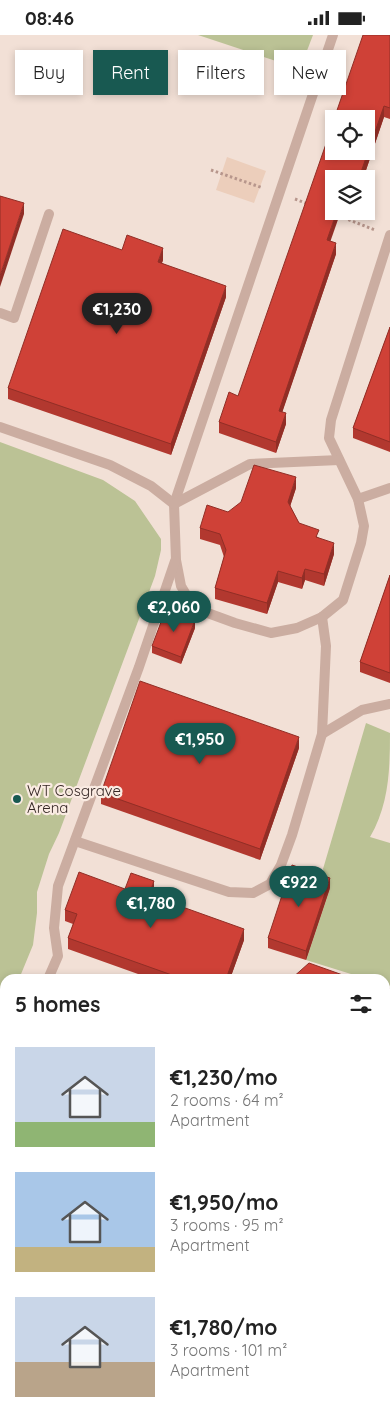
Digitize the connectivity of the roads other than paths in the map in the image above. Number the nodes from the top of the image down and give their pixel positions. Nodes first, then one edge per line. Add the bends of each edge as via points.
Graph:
1 (333, 35) edge
2 (49, 214) dead end
3 (390, 236) edge
4 (0, 313) edge
5 (0, 427) edge
6 (339, 460) junction
7 (390, 488) edge
8 (358, 499) junction
9 (174, 504) junction
10 (176, 560) junction
11 (322, 617) junction
12 (390, 704) edge
13 (322, 733) junction
14 (75, 841) junction
15 (50, 974) edge

1 - 9 lane
2 - 4 lane via 14,318
3 - 6 lane via 331,420 329,438
5 - 9 lane via 110,465 151,486
6 - 8 lane
6 - 9 lane via 250,464
7 - 8 lane
8 - 11 lane via 364,527 361,543 343,600
9 - 10 lane
10 - 11 lane via 181,585 194,608 271,633 297,628
10 - 14 lane
11 - 13 lane via 326,646
12 - 13 lane via 362,710
13 - 14 lane via 280,865 270,884 253,893 229,892
14 - 15 lane via 58,886 54,928 58,956

